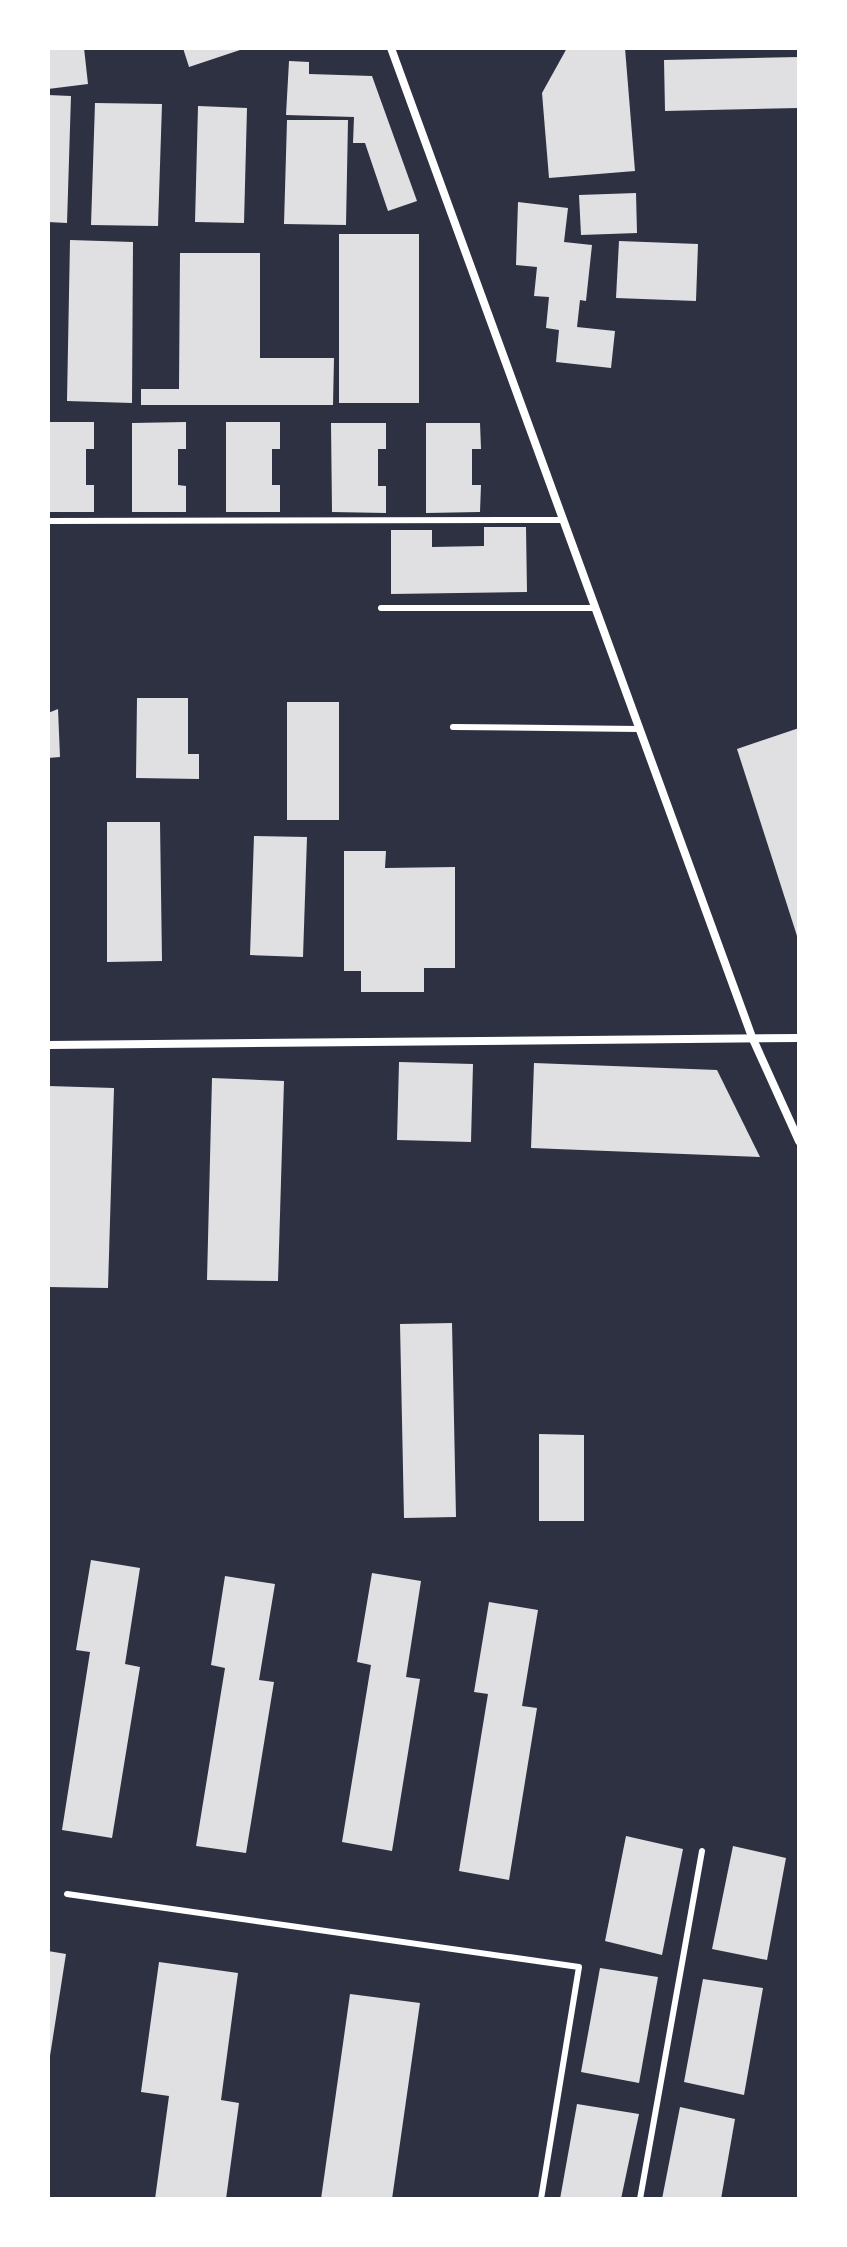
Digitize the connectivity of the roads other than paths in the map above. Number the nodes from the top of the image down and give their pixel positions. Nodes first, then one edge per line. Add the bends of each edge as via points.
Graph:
1 (391, 48) edge
2 (563, 520) junction
3 (48, 521) edge
4 (381, 608) dead end
5 (595, 608) junction
6 (453, 727) dead end
7 (639, 729) junction
8 (752, 1037) junction
9 (799, 1038) edge
10 (48, 1045) edge
11 (799, 1141) edge
12 (702, 1851) dead end
13 (67, 1894) dead end
14 (541, 2199) edge
15 (640, 2199) edge

1 - 2 street
2 - 3 lane
2 - 5 street
4 - 5 lane
5 - 7 street
6 - 7 lane
7 - 8 street
8 - 9 street
8 - 10 street
8 - 11 street
12 - 15 lane
13 - 14 lane via 579,1967

